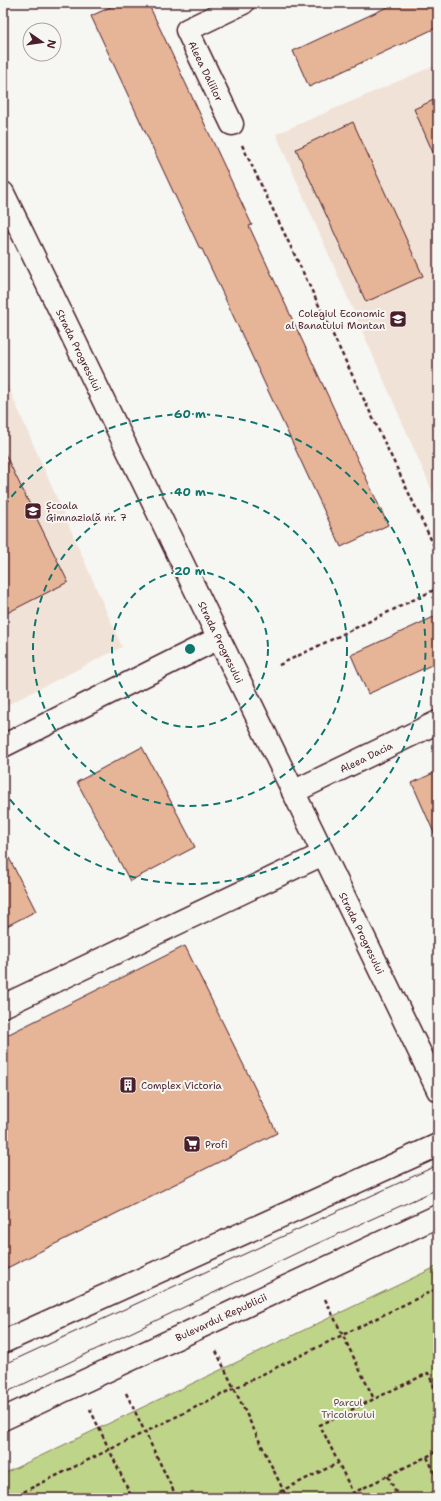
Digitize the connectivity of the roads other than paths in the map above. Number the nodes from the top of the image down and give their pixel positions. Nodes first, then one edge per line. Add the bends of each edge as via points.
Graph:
1 (243, 3) edge
2 (232, 124) road end
3 (3, 193) edge
4 (219, 638) junction
5 (438, 722) edge
6 (3, 746) edge
7 (294, 792) junction
8 (323, 854) junction
9 (3, 1006) edge
10 (438, 1090) edge
11 (438, 1145) edge
12 (438, 1216) edge
13 (3, 1342) edge
14 (3, 1419) edge

1 - 2 street, Aleea Daliilor via 187,30
3 - 4 street, Strada Progresului
4 - 6 street
4 - 7 street, Strada Progresului
5 - 7 street, Aleea Dacia
7 - 8 street, Strada Progresului
8 - 9 street
8 - 10 street, Strada Progresului
11 - 13 street
12 - 14 street, Bulevardul Republicii

